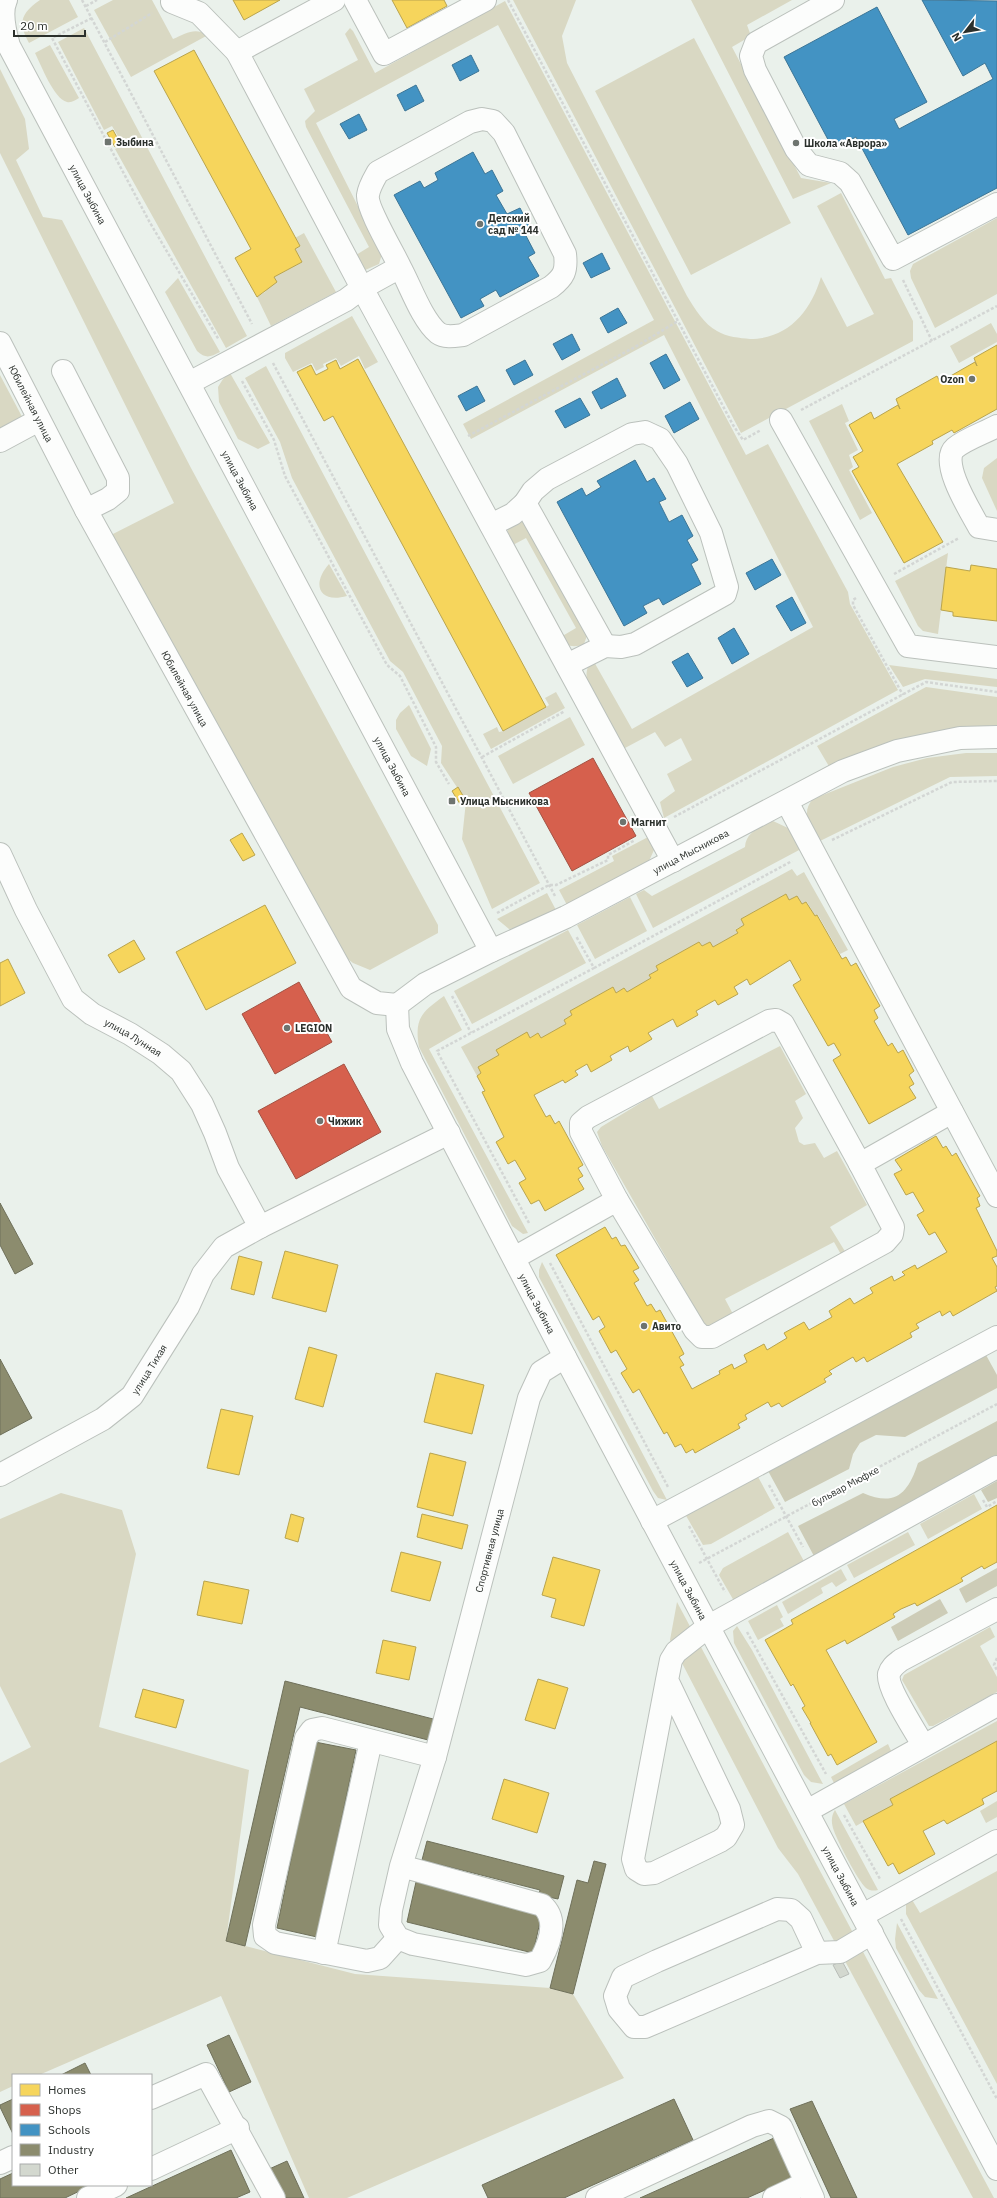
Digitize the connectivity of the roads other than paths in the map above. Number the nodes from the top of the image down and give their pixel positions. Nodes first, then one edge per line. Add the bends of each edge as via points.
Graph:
1 (334, 0) edge
2 (355, 0) edge
3 (485, 0) edge
4 (833, 0) edge
5 (172, 2) road end
6 (3, 14) edge
7 (237, 52) junction
8 (997, 204) edge
9 (400, 267) junction
10 (362, 288) junction
11 (0, 343) edge
12 (63, 371) dead end
13 (189, 383) junction
14 (38, 420) junction
15 (781, 420) road end
16 (997, 426) edge
17 (0, 441) edge
18 (525, 503) junction
19 (86, 510) junction
20 (491, 525) junction
21 (988, 529) edge
22 (605, 646) junction
23 (997, 657) edge
24 (566, 666) junction
25 (997, 737) edge
26 (787, 802) junction
27 (0, 854) edge
28 (673, 861) junction
29 (491, 951) junction
30 (397, 1005) junction
31 (952, 1112) junction
32 (449, 1133) junction
33 (860, 1164) junction
34 (997, 1196) edge
35 (617, 1200) junction
36 (260, 1226) junction
37 (514, 1258) junction
38 (997, 1337) edge
39 (565, 1357) junction
40 (997, 1467) edge
41 (0, 1475) edge
42 (652, 1521) junction
43 (997, 1608) edge
44 (709, 1626) junction
45 (667, 1680) junction
46 (997, 1705) edge
47 (371, 1741) junction
48 (923, 1745) junction
49 (436, 1757) junction
50 (807, 1811) junction
51 (997, 1841) edge
52 (401, 1866) junction
53 (868, 1924) junction
54 (398, 1938) junction
55 (324, 1953) junction
56 (817, 1953) junction
57 (152, 2098) edge
58 (238, 2128) junction
59 (12, 2157) edge
60 (0, 2162) edge
61 (152, 2169) edge
62 (997, 2169) edge
63 (114, 2186) edge
64 (809, 2191) edge
65 (273, 2197) edge
66 (88, 2198) edge
67 (598, 2198) edge
68 (774, 2198) edge

1 - 7 street
2 - 3 street via 384,54
4 - 8 street via 756,43 752,56 755,70 796,149 809,166 840,173 850,182 894,259
5 - 7 street via 199,13
6 - 13 street, улица Зыбина via 9,46
7 - 10 street
9 - 9 street via 429,322 439,334 451,337 469,331 552,287 562,279 567,269 565,254 504,133 493,121 482,119 470,122 378,172 367,196
9 - 10 street
10 - 13 street via 346,300
10 - 20 street
11 - 14 street, Юбилейная улица
12 - 19 street via 118,478 118,491
13 - 29 street, улица Зыбина
14 - 17 street
14 - 19 street, Юбилейная улица
15 - 23 street via 908,646
16 - 21 street via 954,448 949,460 952,472
18 - 20 street via 513,514
18 - 22 street
18 - 22 street via 533,491 547,479 632,434 645,432 660,439 677,464 711,533 727,587 725,594 635,644 621,647
19 - 30 street, Юбилейная улица via 351,988 377,1003
20 - 24 street
22 - 24 street
24 - 28 street
25 - 26 street, улица Мысникова via 960,738 897,751 843,770
26 - 28 street, улица Мысникова
26 - 31 street
27 - 36 street, улица Лунная via 26,910 73,998 92,1014 161,1054 180,1071 202,1104 228,1168
28 - 29 street, улица Мысникова via 566,917
29 - 30 street, улица Мысникова via 425,984
30 - 32 street, улица Зыбина via 398,1029 412,1063
31 - 33 street
31 - 34 street
32 - 36 street, улица Тихая
32 - 37 street, улица Зыбина
33 - 35 street via 893,1227 892,1234 885,1242 712,1337 702,1337 695,1330
33 - 35 street via 783,1024 776,1020 769,1021 595,1113 581,1123 581,1132
35 - 37 street
36 - 41 street, улица Тихая via 224,1247 203,1274 188,1307 132,1396 103,1419
37 - 39 street, улица Зыбина
38 - 42 street
39 - 42 street, улица Зыбина
39 - 49 street, Спортивная улица via 541,1372 529,1398
40 - 44 street
42 - 44 street, улица Зыбина
43 - 48 street via 893,1666 888,1676 891,1687
44 - 45 street via 676,1652 671,1660
44 - 50 street, улица Зыбина
45 - 45 street via 633,1859 636,1869 644,1874 654,1873 720,1841 726,1837 732,1825 729,1809
46 - 48 street
47 - 49 street
47 - 55 street
47 - 55 street via 322,1728 312,1730 306,1738 264,1924 265,1936 275,1943
48 - 50 street
49 - 52 street, Спортивная улица
50 - 53 street, улица Зыбина
51 - 53 street
52 - 54 street, Спортивная улица via 390,1926
52 - 54 street via 542,1905 549,1912 552,1923 547,1949 540,1961 526,1965 413,1944
53 - 56 street via 840,1952
53 - 62 street, улица Зыбина
54 - 55 street via 380,1958 366,1961
56 - 56 street via 645,2027 634,2027 619,2009 615,1996 624,1977 777,1909 791,1910 801,1919
57 - 58 street via 206,2074
58 - 61 street
58 - 65 street
59 - 60 street
63 - 66 street
64 - 67 street via 781,2127 769,2121 752,2126
64 - 68 street

